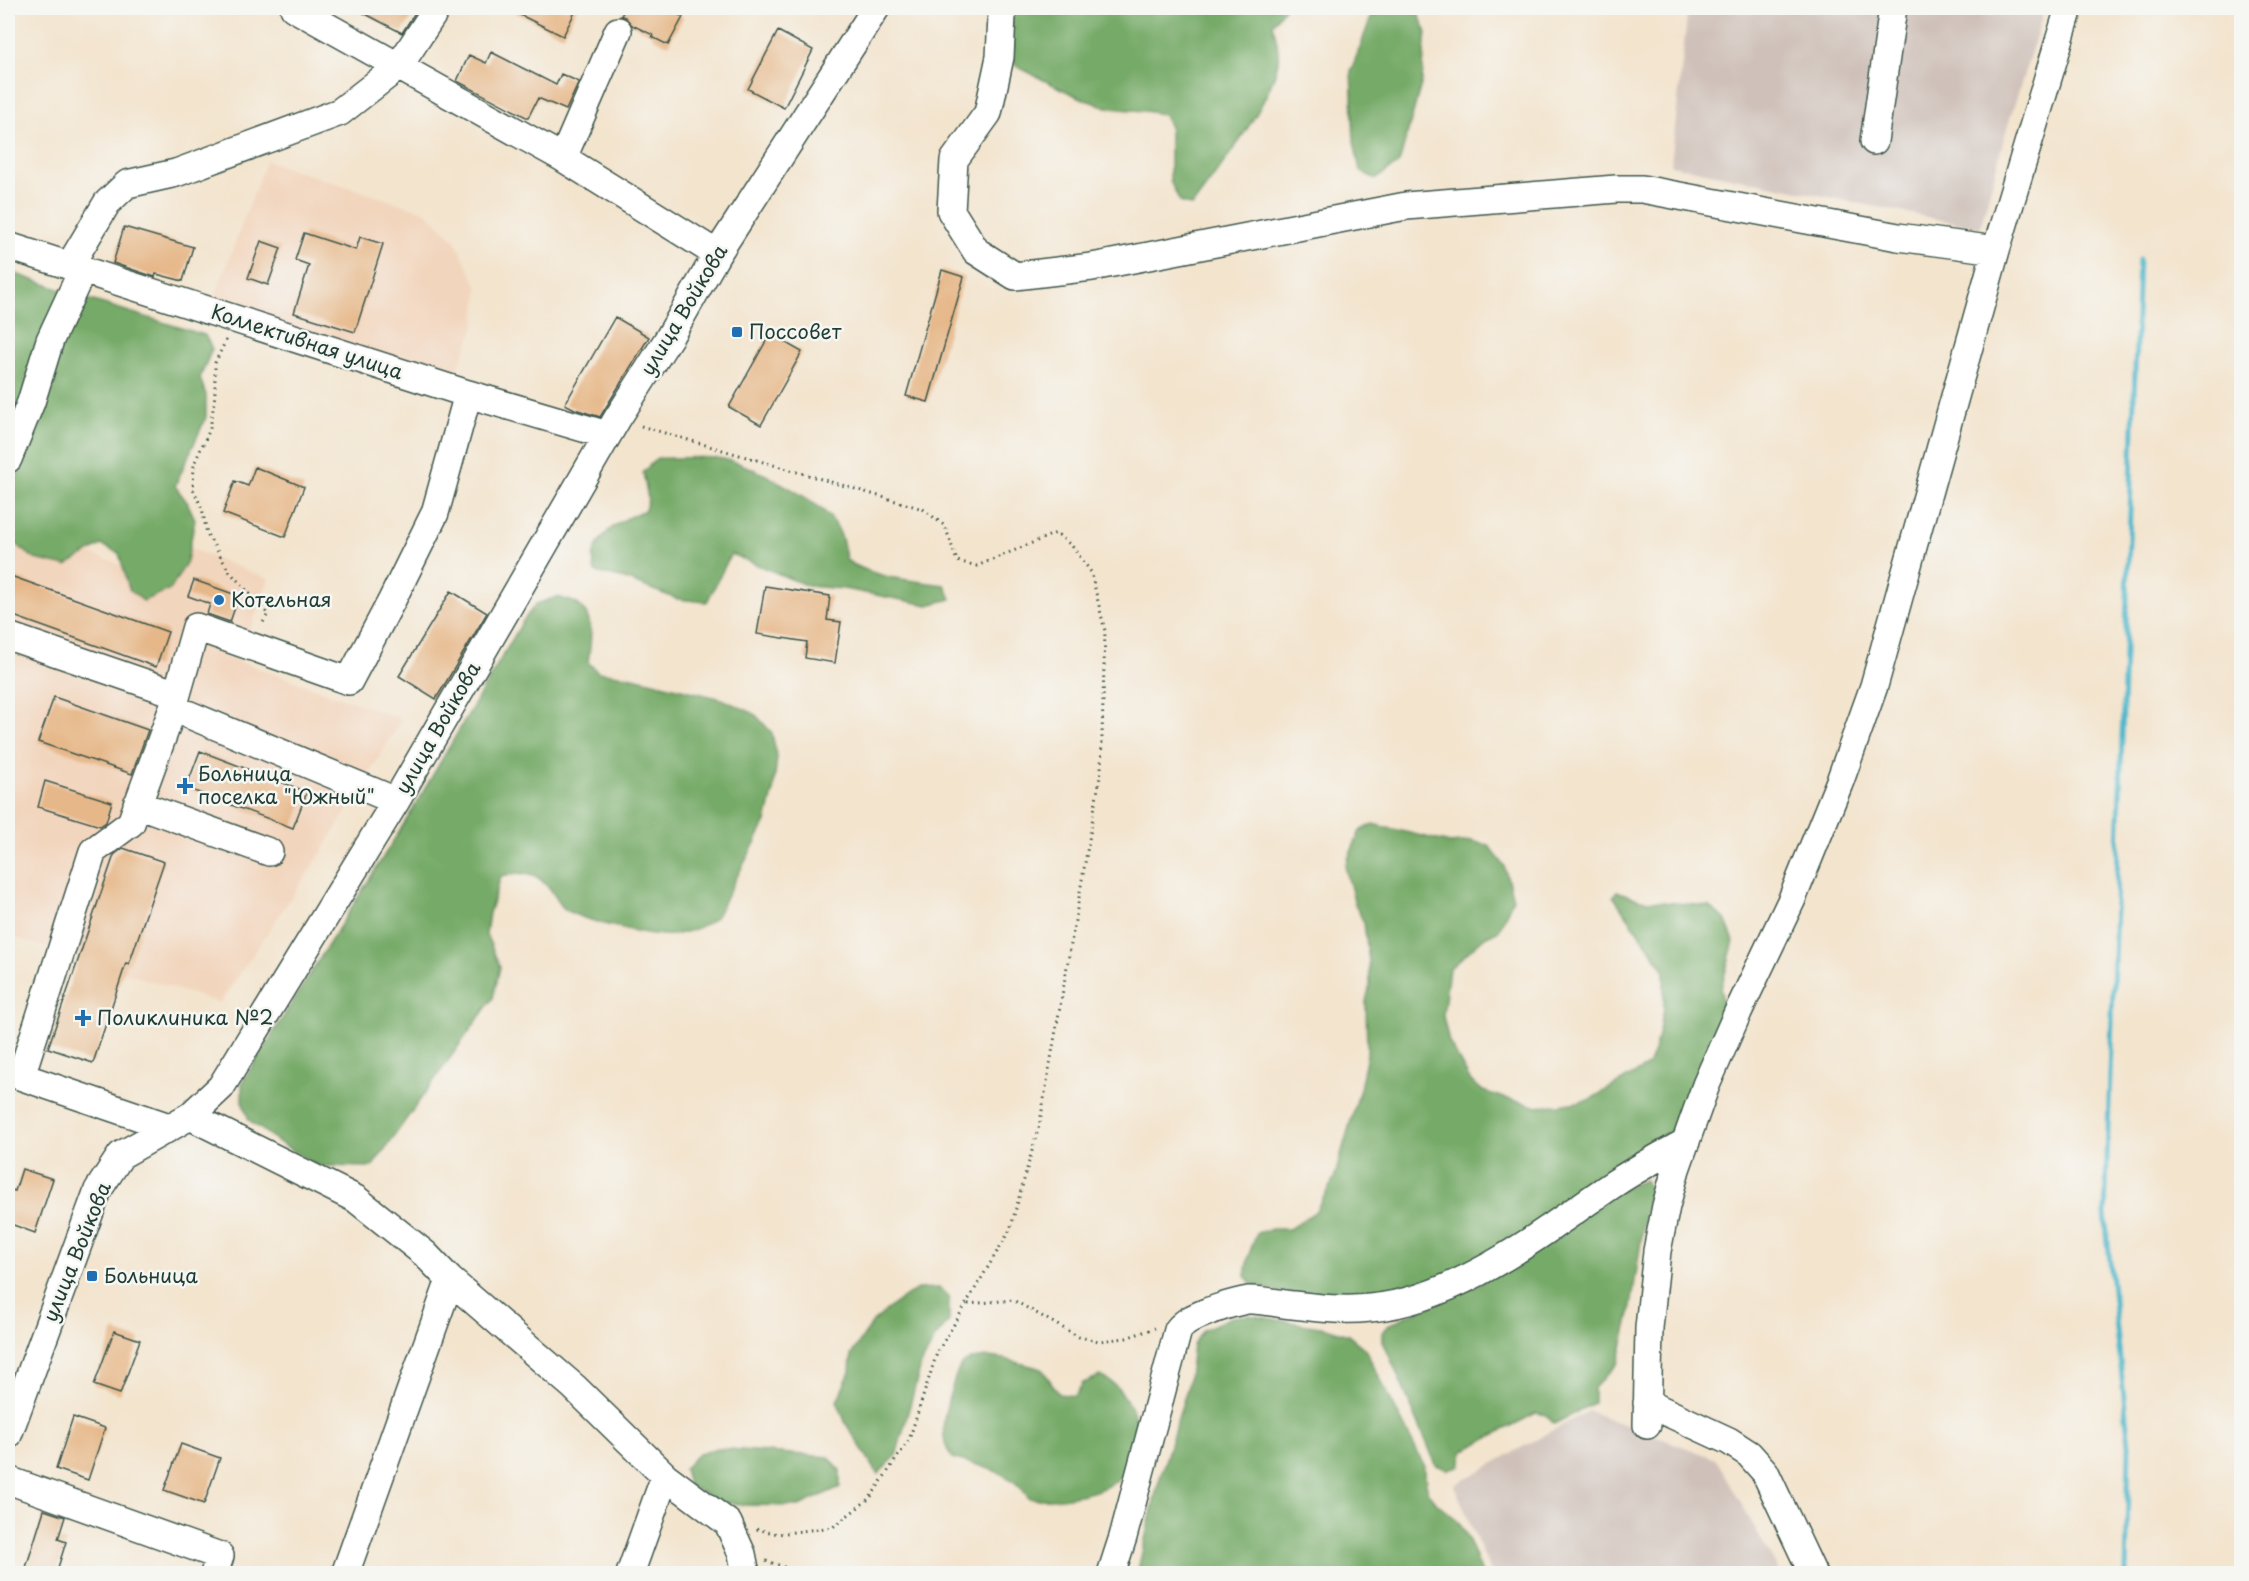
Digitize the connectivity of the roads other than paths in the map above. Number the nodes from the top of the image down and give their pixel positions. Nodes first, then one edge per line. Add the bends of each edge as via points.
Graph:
1 (294, 8) edge
2 (437, 8) edge
3 (876, 8) edge
4 (1000, 8) edge
5 (1893, 8) edge
6 (2069, 8) edge
7 (618, 31) dead end
8 (399, 66) junction
9 (1874, 141) dead end
10 (563, 158) junction
11 (8, 246) edge
12 (1996, 250) junction
13 (717, 254) junction
14 (77, 267) junction
15 (468, 394) junction
16 (612, 427) junction
17 (8, 459) edge
18 (8, 636) edge
19 (175, 701) junction
20 (396, 801) junction
21 (137, 804) junction
22 (269, 852) dead end
23 (14, 1074) edge
24 (180, 1121) junction
25 (1686, 1142) junction
26 (450, 1280) junction
27 (8, 1435) edge
28 (665, 1476) junction
29 (8, 1480) edge
30 (744, 1564) edge
31 (214, 1574) edge
32 (345, 1574) edge
33 (630, 1574) edge
34 (1111, 1574) edge
35 (1813, 1574) edge

1 - 8 street
2 - 8 street
3 - 13 street, улица Войкова
4 - 12 street via 1000,57 988,113 954,160 951,211 976,250 1015,276 1092,267 1406,206 1616,189 1642,189 1898,237
5 - 9 street
6 - 12 street
7 - 10 street
8 - 10 street
8 - 14 street via 340,112 176,173 127,184 107,203
10 - 13 street
11 - 14 street, Коллективная улица
12 - 25 street via 1874,686 1840,781 1791,899 1737,1012
13 - 16 street, улица Войкова
14 - 15 street, Коллективная улица
14 - 17 street
15 - 16 street, Коллективная улица
15 - 19 street via 435,513 349,681 196,627
16 - 20 street, улица Войкова
18 - 19 street
19 - 20 street
19 - 21 street
20 - 24 street, улица Войкова via 221,1087
21 - 22 street
21 - 23 street via 130,823 93,852
23 - 24 street
24 - 26 street via 356,1199
24 - 27 street, улица Войкова via 121,1155 98,1190
25 - 34 street via 1617,1182 1520,1248 1448,1287 1371,1308 1242,1301 1196,1316 1183,1325 1178,1330
25 - 35 street via 1657,1251 1649,1328 1647,1414 1729,1441 1749,1454 1765,1472
26 - 28 street via 574,1387
26 - 32 street
28 - 30 street via 728,1523
28 - 33 street
29 - 31 street via 220,1556

